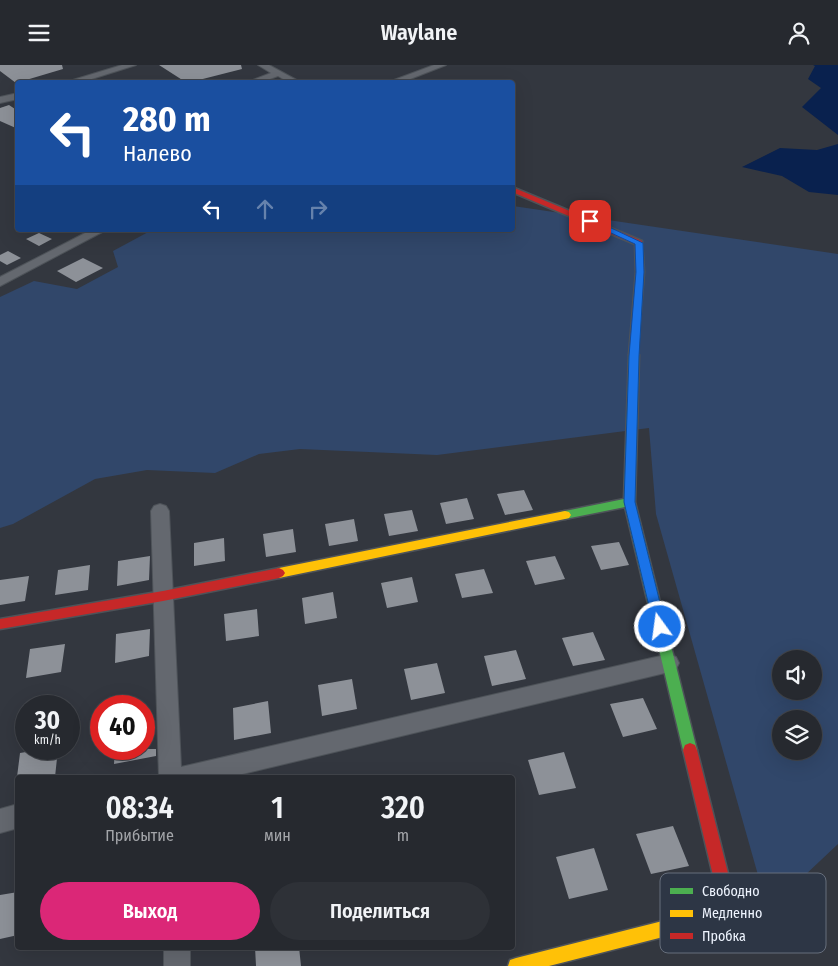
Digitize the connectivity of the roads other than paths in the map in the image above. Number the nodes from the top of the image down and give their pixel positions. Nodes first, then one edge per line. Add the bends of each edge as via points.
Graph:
1 (132, 65) edge
2 (262, 65) edge
3 (442, 65) edge
4 (279, 73) junction
5 (78, 80) edge
6 (258, 80) edge
7 (292, 80) edge
8 (399, 80) edge
9 (15, 97) edge
10 (0, 101) edge
11 (515, 190) edge
12 (96, 232) edge
13 (0, 282) edge
14 (629, 502) junction
15 (160, 511) dead end
16 (163, 595) junction
17 (0, 624) edge
18 (669, 663) junction
19 (170, 775) edge
20 (193, 775) edge
21 (15, 818) edge
22 (0, 821) edge
23 (720, 873) edge
24 (660, 930) edge
25 (177, 950) edge
26 (178, 966) edge
27 (516, 966) edge

1 - 5 street
2 - 4 street
3 - 8 street
4 - 6 street
4 - 7 street
9 - 10 street
11 - 14 street via 639,243
12 - 13 street
14 - 16 street
14 - 18 street
15 - 16 street
16 - 17 street
16 - 19 street
18 - 20 street
18 - 23 street
21 - 22 street
24 - 27 street
25 - 26 street

